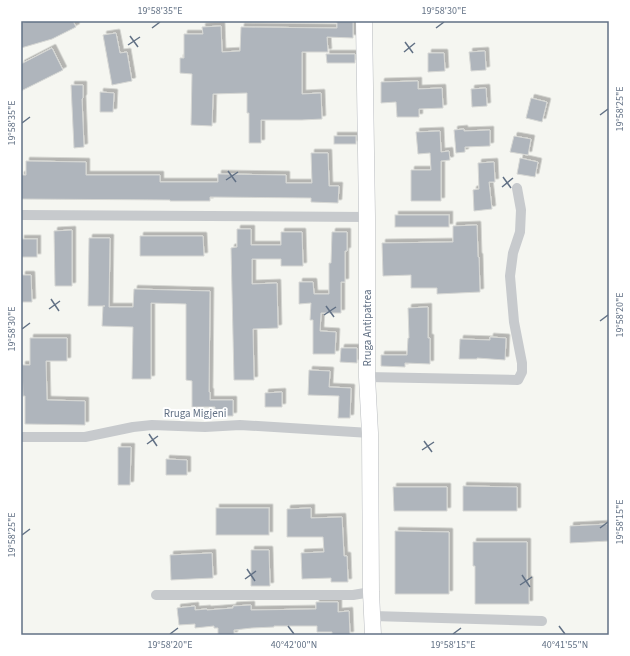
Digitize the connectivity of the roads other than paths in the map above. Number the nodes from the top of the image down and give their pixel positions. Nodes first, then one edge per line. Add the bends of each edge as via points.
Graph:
1 (364, 21) edge
2 (517, 188) dead end
3 (21, 215) edge
4 (367, 217) junction
5 (367, 377) junction
6 (370, 433) junction
7 (21, 437) edge
8 (371, 592) junction
9 (156, 595) dead end
10 (373, 616) junction
11 (542, 621) dead end
12 (373, 635) edge

1 - 4 main road, Rruga Antipatrea
2 - 5 street via 521,210 520,232 513,253 510,276 514,322 522,363 522,372 518,380
3 - 4 street
4 - 5 main road, Rruga Antipatrea
5 - 6 main road, Rruga Antipatrea
6 - 7 street, Rruga Migjeni via 240,425 152,425 85,437
6 - 8 main road, Rruga Antipatrea
8 - 9 street via 345,595
8 - 10 main road, Rruga Antipatrea
10 - 11 street
10 - 12 main road, Rruga Antipatrea

